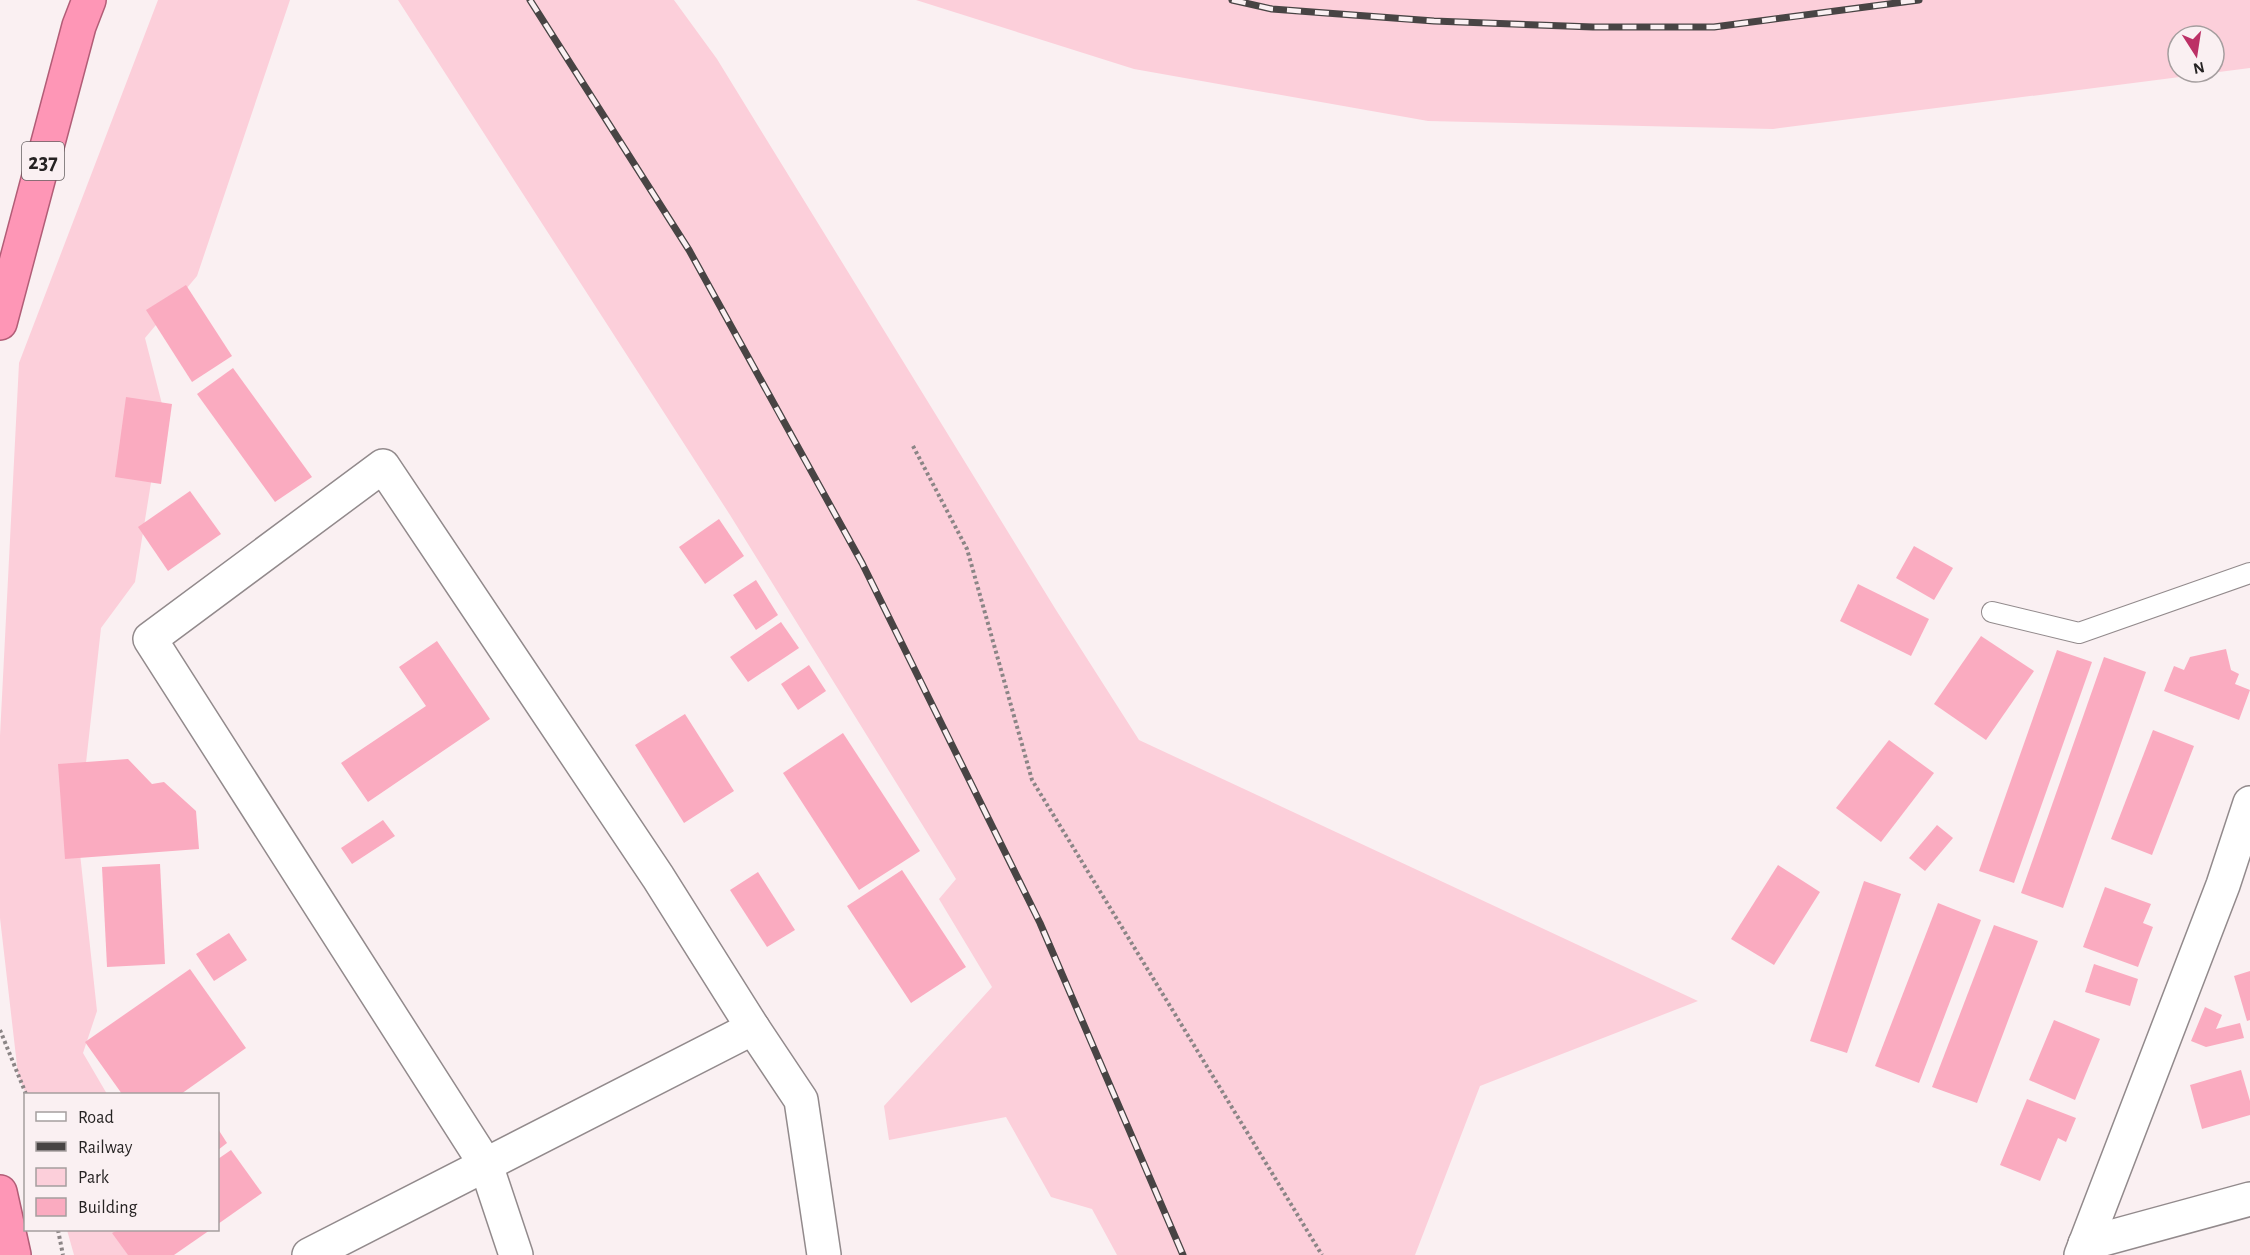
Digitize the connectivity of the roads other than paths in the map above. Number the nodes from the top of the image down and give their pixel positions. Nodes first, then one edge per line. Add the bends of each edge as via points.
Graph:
1 (89, 0) edge
2 (0, 323) edge
3 (2250, 573) edge
4 (1992, 612) dead end
5 (2250, 803) edge
6 (2236, 881) edge
7 (753, 1028) junction
8 (486, 1166) junction
9 (0, 1192) edge
10 (2250, 1199) edge
11 (2083, 1250) edge
12 (14, 1255) edge
13 (309, 1255) edge
14 (516, 1255) edge
15 (824, 1255) edge

1 - 2 highway, 237
3 - 4 lane via 2079,633
5 - 6 street
6 - 11 street
7 - 8 street
7 - 8 street via 383,466 150,639
7 - 15 street via 801,1100
8 - 13 street
8 - 14 street
9 - 12 highway
10 - 11 street

